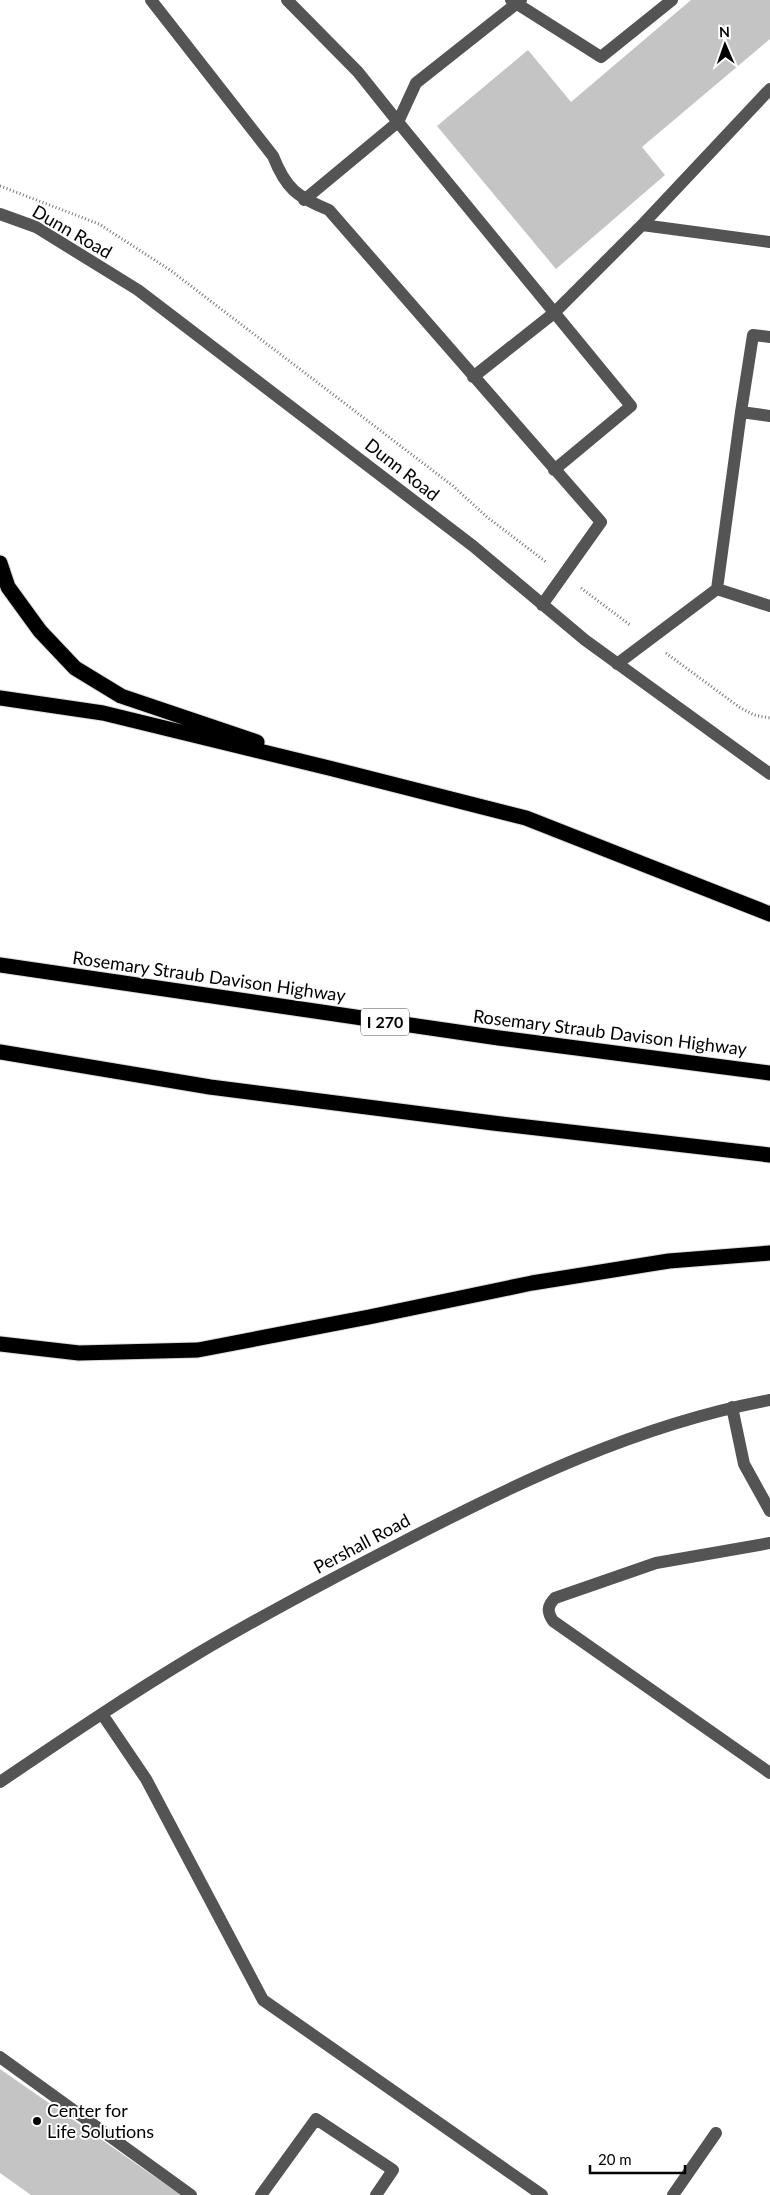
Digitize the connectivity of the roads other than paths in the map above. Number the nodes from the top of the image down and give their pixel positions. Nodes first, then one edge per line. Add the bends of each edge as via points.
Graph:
1 (151, 0) edge
2 (287, 0) edge
3 (672, 0) edge
4 (516, 1) edge
5 (770, 89) edge
6 (398, 122) junction
7 (304, 200) junction
8 (0, 214) edge
9 (642, 225) junction
10 (770, 242) edge
11 (554, 313) junction
12 (770, 337) edge
13 (473, 376) junction
14 (741, 412) junction
15 (770, 416) edge
16 (554, 470) junction
17 (0, 563) edge
18 (717, 589) junction
19 (542, 605) junction
20 (770, 606) edge
21 (617, 664) junction
22 (0, 698) edge
23 (329, 768) junction
24 (770, 774) edge
25 (770, 914) edge
26 (0, 965) edge
27 (0, 1052) edge
28 (770, 1073) edge
29 (770, 1155) edge
30 (770, 1253) edge
31 (0, 1344) edge
32 (770, 1400) edge
33 (732, 1407) junction
34 (770, 1511) edge
35 (770, 1543) edge
36 (102, 1714) junction
37 (770, 1773) edge
38 (0, 1782) edge
39 (0, 2057) edge
40 (716, 2133) dead end
41 (191, 2195) edge
42 (261, 2195) edge
43 (376, 2195) edge
44 (542, 2195) edge
45 (673, 2195) edge

1 - 7 street via 273,156 282,178
2 - 6 street via 358,72
3 - 4 street via 601,57
4 - 6 street via 416,83
5 - 9 street
6 - 7 street
6 - 11 street
7 - 13 street via 328,210
8 - 19 street, Dunn Road via 36,227 138,290 473,546
9 - 10 street
9 - 11 street
11 - 13 street
11 - 16 street via 631,406
12 - 14 street via 753,335
13 - 16 street
14 - 15 street
14 - 18 street
16 - 19 street via 601,522
17 - 23 highway via 8,587 40,631 75,668 121,696
18 - 20 street
18 - 21 street
19 - 21 street, Dunn Road
21 - 24 street, Dunn Road
22 - 23 highway via 102,713
23 - 25 highway via 526,818
26 - 28 highway, Rosemary Straub Davison Highway / I 270 via 499,1038
27 - 29 highway via 230,1089
30 - 31 highway via 669,1261 532,1283 198,1350 79,1353
32 - 33 street, Pershall Road
33 - 34 street via 744,1464
33 - 36 street, Pershall Road via 644,1434 559,1467 468,1508 329,1580 197,1654
35 - 37 street via 656,1563 629,1571 555,1598 549,1604 548,1613 553,1621
36 - 38 street, Pershall Road
36 - 44 street via 146,1779 264,2000
39 - 41 street
40 - 45 street
42 - 43 street via 316,2119 393,2170

